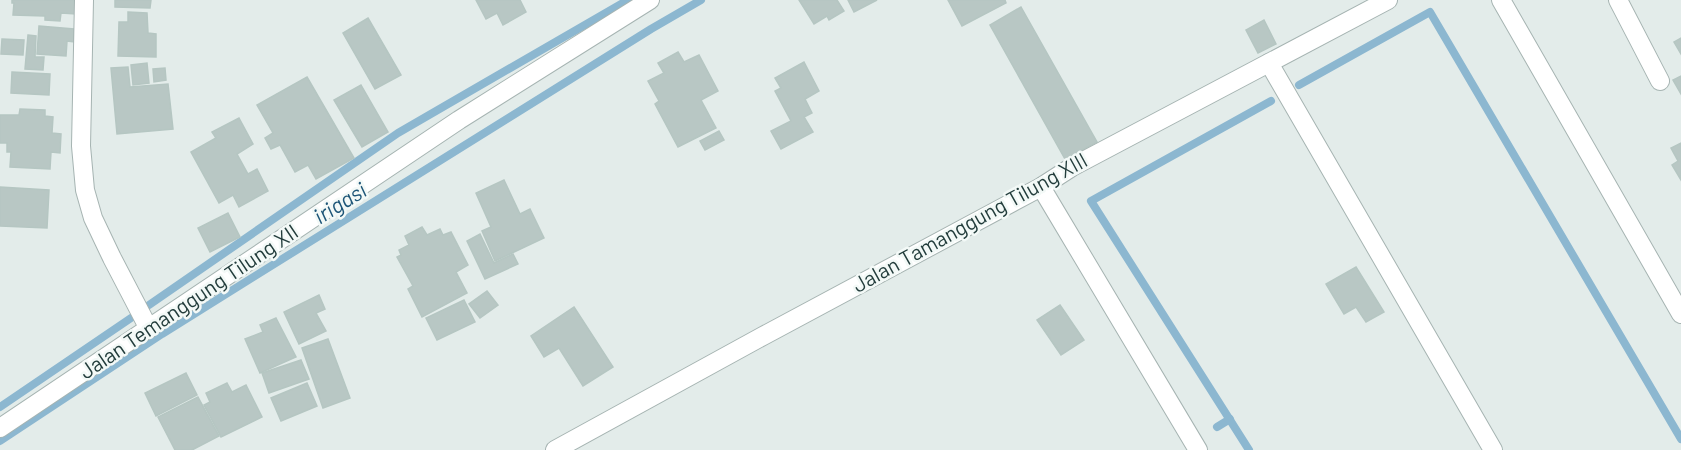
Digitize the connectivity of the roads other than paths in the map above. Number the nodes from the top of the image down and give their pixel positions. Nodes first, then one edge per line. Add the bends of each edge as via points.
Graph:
1 (84, 0) edge
2 (650, 0) edge
3 (1388, 0) edge
4 (1501, 0) edge
5 (1618, 0) edge
6 (1269, 63) junction
7 (1660, 81) dead end
8 (1041, 187) junction
9 (1681, 314) edge
10 (149, 329) junction
11 (0, 428) edge
12 (555, 450) edge
13 (1198, 450) edge
14 (1493, 450) edge

1 - 10 street via 81,146 85,190 93,218
2 - 10 street, Jalan Temanggung Tilung XII via 459,120
3 - 6 street, Jalan Tamanggung Tilung XIII
4 - 9 street
5 - 7 street
6 - 8 street, Jalan Tamanggung Tilung XIII via 1072,166
6 - 14 street
8 - 12 street, Jalan Tamanggung Tilung XIII
8 - 13 street
10 - 11 street, Jalan Temanggung Tilung XII

